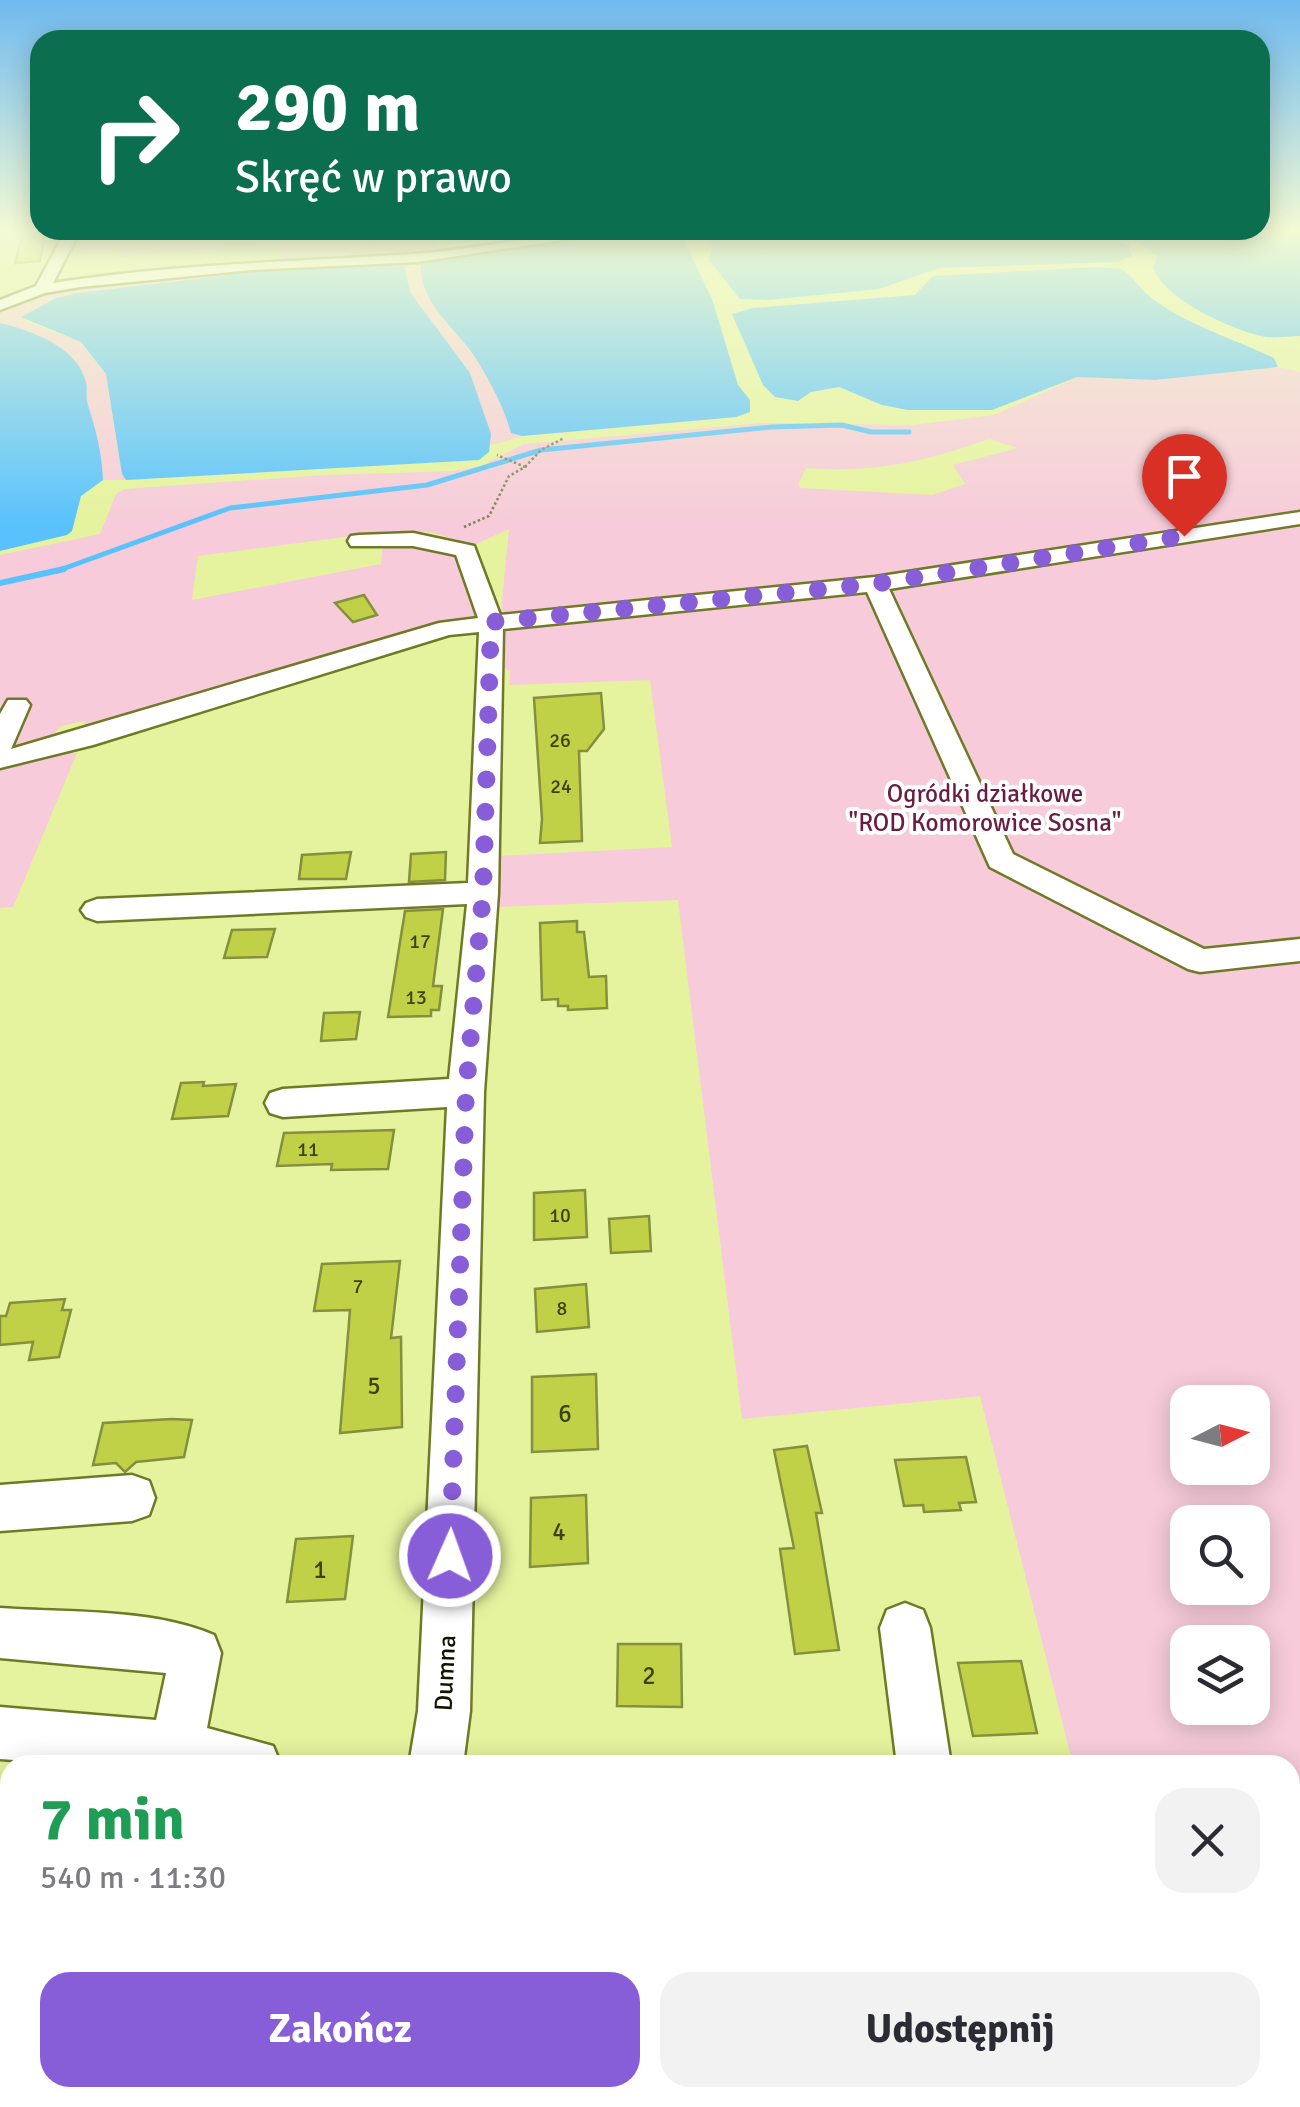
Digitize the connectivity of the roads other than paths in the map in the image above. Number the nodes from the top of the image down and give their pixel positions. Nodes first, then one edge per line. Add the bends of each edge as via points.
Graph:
1 (1300, 518) edge
2 (359, 541) dead end
3 (874, 584) junction
4 (491, 622) junction
5 (18, 705) dead end
6 (0, 744) edge
7 (0, 760) edge
8 (483, 893) junction
9 (97, 910) dead end
10 (1300, 950) edge
11 (466, 1092) junction
12 (283, 1103) dead end
13 (132, 1498) dead end
14 (0, 1508) edge
15 (905, 1628) dead end
16 (0, 1633) edge
17 (0, 1733) edge
18 (177, 1747) junction
19 (211, 1755) edge
20 (437, 1755) edge
21 (923, 1755) edge

1 - 3 street
2 - 4 street via 436,540 466,551
3 - 4 street
3 - 10 street via 1001,860 1200,961
4 - 7 street via 447,628
4 - 8 street, Dumna
5 - 6 street
8 - 9 street
8 - 11 street, Dumna
11 - 12 street
11 - 20 street, Dumna
13 - 14 street
15 - 21 street
16 - 18 street via 196,1653
17 - 18 street
18 - 19 street

